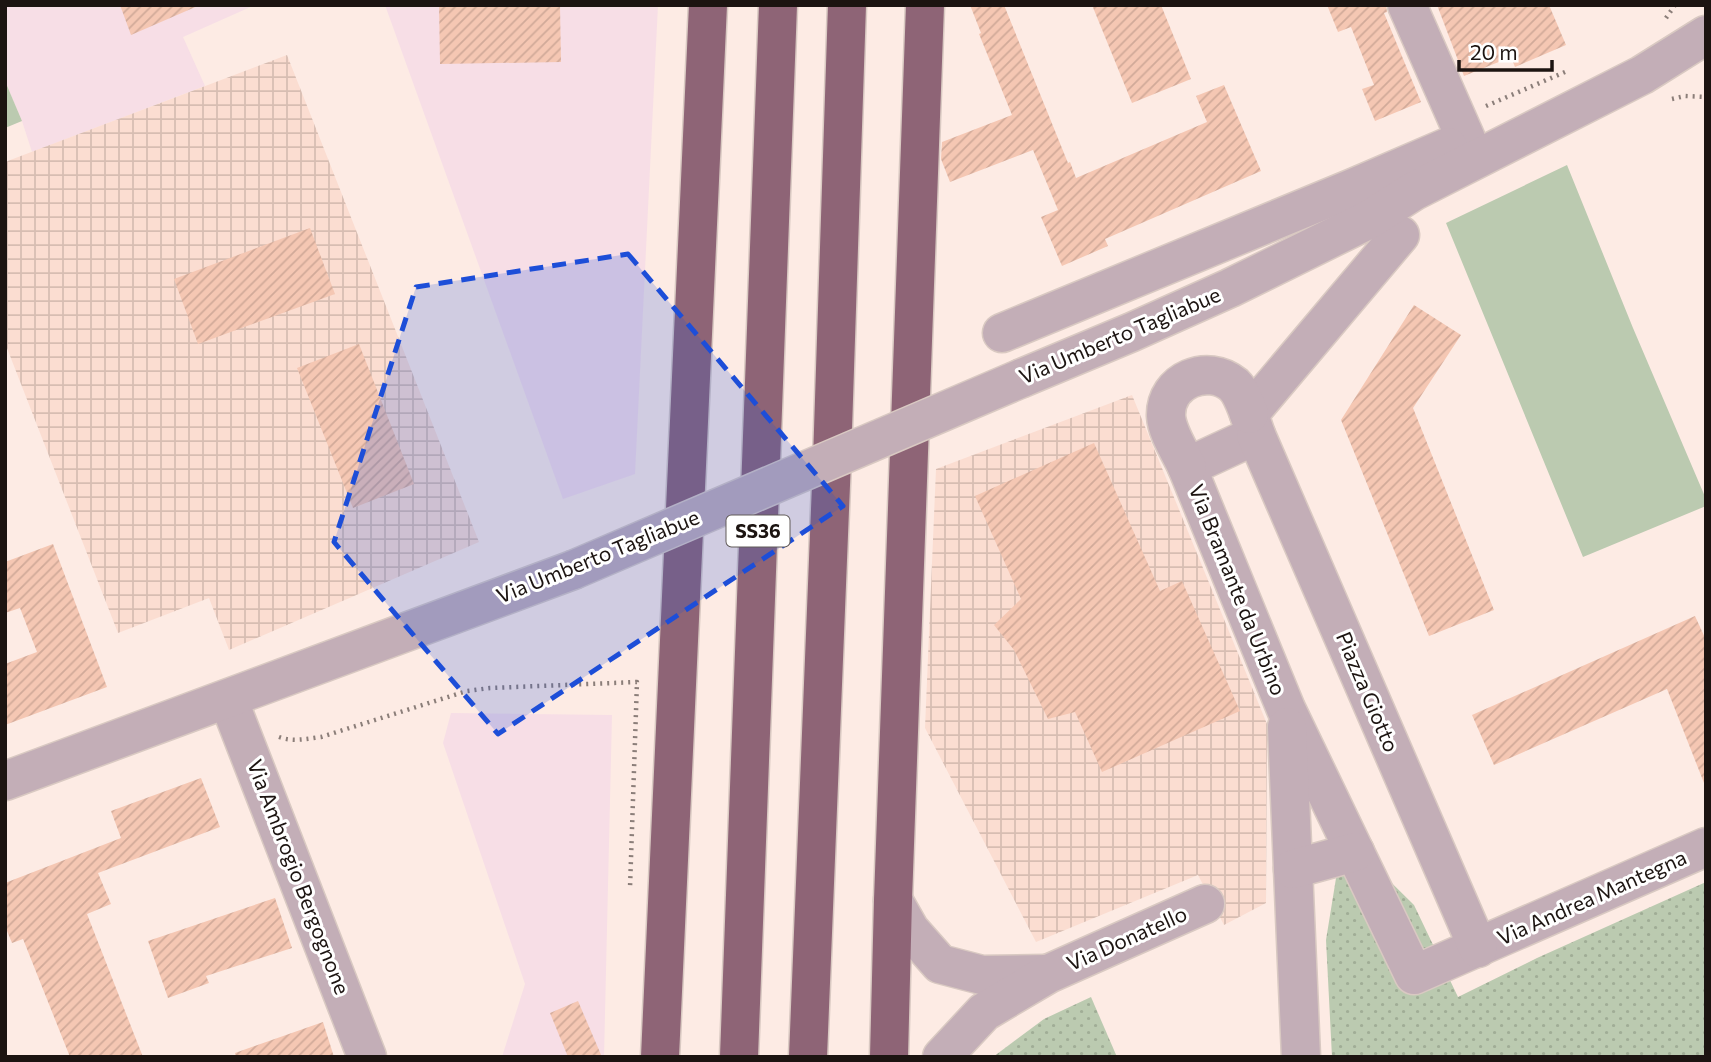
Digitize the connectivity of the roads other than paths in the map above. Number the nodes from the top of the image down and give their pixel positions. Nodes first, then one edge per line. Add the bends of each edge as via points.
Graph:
1 (708, 5) edge
2 (778, 5) edge
3 (847, 5) edge
4 (925, 5) edge
5 (1407, 5) edge
6 (1706, 35) edge
7 (1706, 62) edge
8 (1647, 85) junction
9 (1466, 139) junction
10 (1374, 214) junction
11 (1002, 332) dead end
12 (1253, 425) junction
13 (1187, 467) junction
14 (228, 699) junction
15 (1286, 709) junction
16 (5, 781) edge
17 (1706, 847) edge
18 (1355, 852) junction
19 (1293, 869) junction
20 (893, 900) junction
21 (1206, 904) dead end
22 (1478, 948) junction
23 (1048, 974) junction
24 (367, 1057) edge
25 (660, 1057) edge
26 (738, 1057) edge
27 (808, 1057) edge
28 (889, 1057) edge
29 (942, 1057) edge
30 (1301, 1057) edge

1 - 25 highway
2 - 26 highway, SS36
3 - 27 highway
4 - 20 highway
5 - 9 street
6 - 8 street, Via Umberto Tagliabue
7 - 8 street, Via Umberto Tagliabue via 1668,68
8 - 9 street, Via Umberto Tagliabue
8 - 10 street, Via Umberto Tagliabue via 1414,191
9 - 10 street, Via Umberto Tagliabue
10 - 11 street, Via Umberto Tagliabue
10 - 12 street, Via Bramante da Urbino
10 - 14 street, Via Umberto Tagliabue, bridge via 1132,332 573,570
12 - 13 street, Via Bramante da Urbino
12 - 13 street via 1243,397 1227,380 1206,374 1185,380 1166,413
12 - 22 street, Piazza Giotto
13 - 15 street, Via Bramante da Urbino
14 - 16 street, Via Umberto Tagliabue
14 - 24 street, Via Ambrogio Bergognone
15 - 18 street, Via Bramante da Urbino
15 - 19 street, Via Bramante da Urbino
17 - 22 street, Via Andrea Mantegna
18 - 19 street
18 - 22 street, Via Bramante da Urbino via 1414,975
19 - 30 street, Via Bramante da Urbino
20 - 23 street, Via Donatello via 910,930 940,964 982,975
20 - 28 highway
21 - 23 street, Via Donatello
23 - 29 street, Via Donatello via 984,1012

